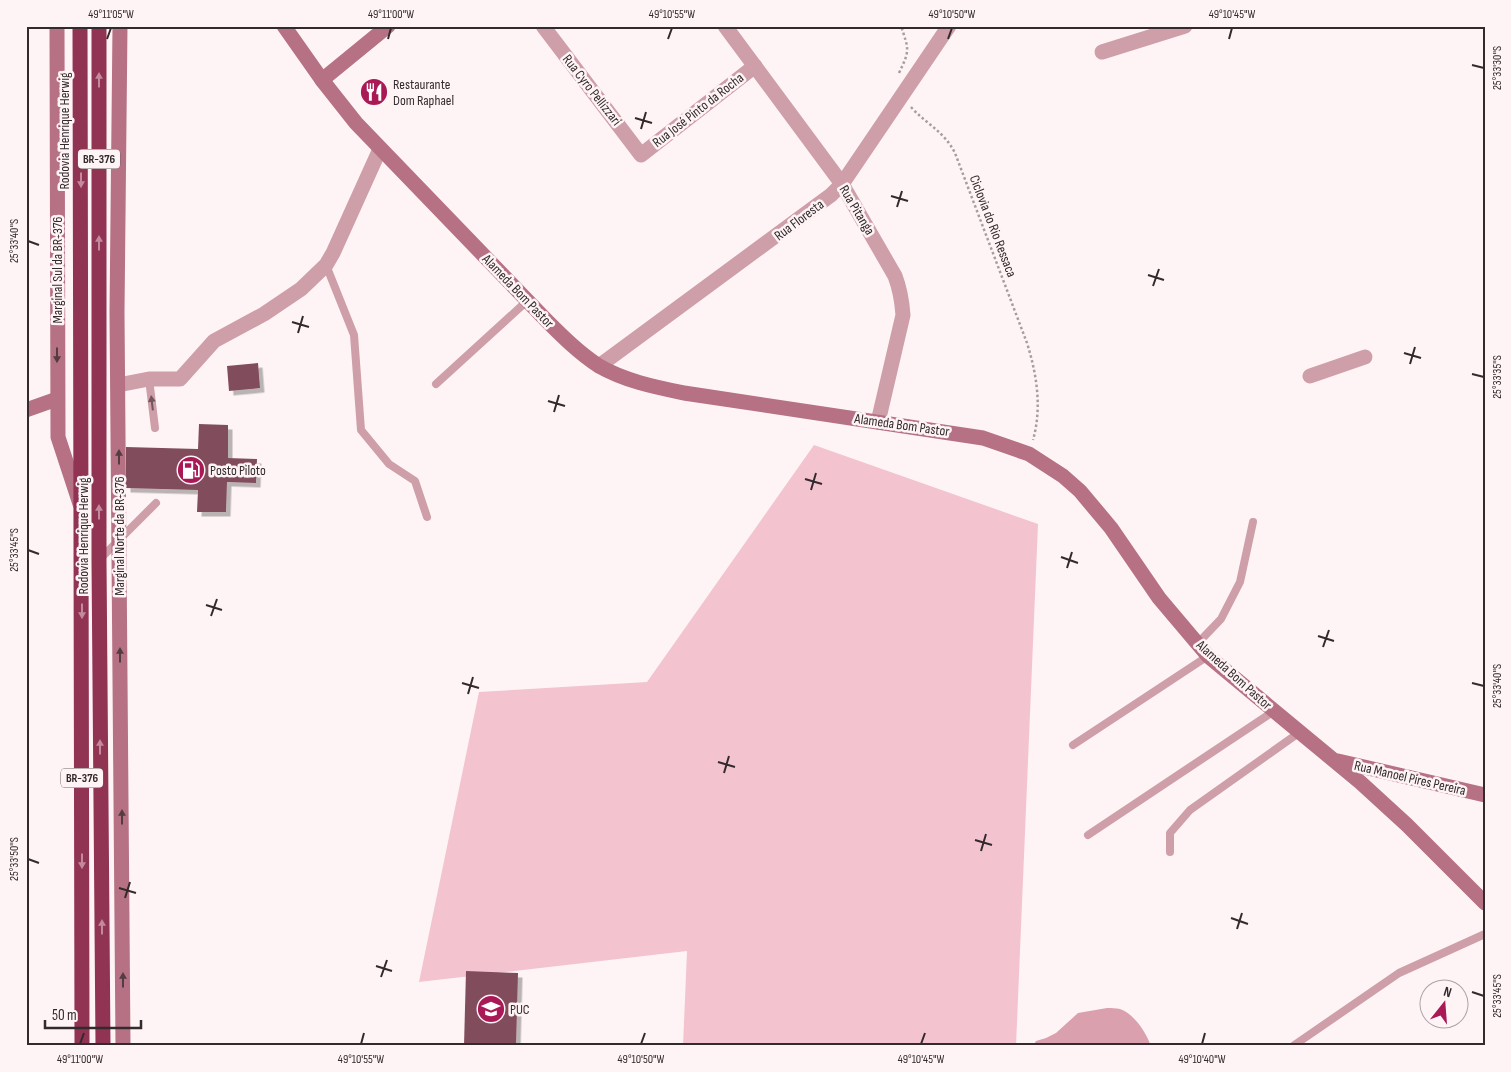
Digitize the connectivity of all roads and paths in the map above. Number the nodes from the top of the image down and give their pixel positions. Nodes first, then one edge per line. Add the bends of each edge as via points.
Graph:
1 (57, 26) edge
2 (80, 26) edge
3 (99, 26) edge
4 (120, 26) edge
5 (284, 26) edge
6 (388, 26) edge
7 (543, 26) edge
8 (725, 26) edge
9 (901, 26) edge
10 (949, 26) edge
11 (1185, 26) edge
12 (1102, 52) dead end
13 (755, 66) junction
14 (322, 80) junction
15 (902, 93) junction
16 (380, 149) junction
17 (641, 154) joint
18 (842, 184) junction
19 (326, 265) junction
20 (527, 301) junction
21 (1364, 357) dead end
22 (599, 366) junction
23 (1310, 376) dead end
24 (149, 379) junction
25 (118, 384) junction
26 (436, 384) dead end
27 (58, 399) junction
28 (26, 410) edge
29 (878, 422) junction
30 (155, 428) dead end
31 (1029, 454) junction
32 (156, 503) dead end
33 (82, 510) junction
34 (428, 517) dead end
35 (1253, 522) dead end
36 (119, 540) junction
37 (99, 561) junction
38 (1198, 644) junction
39 (1208, 656) junction
40 (1274, 711) junction
41 (1300, 732) junction
42 (1073, 745) dead end
43 (1335, 761) junction
44 (1485, 795) edge
45 (1088, 835) dead end
46 (1170, 852) dead end
47 (1485, 903) edge
48 (1485, 934) edge
49 (82, 1046) edge
50 (103, 1046) edge
51 (124, 1046) edge
52 (1293, 1046) edge

1 -> 27 main road, Marginal Sul da BR-376 / BR-376
2 -> 33 highway, Rodovia Henrique Herwig / BR-376
37 -> 3 highway, Rodovia Henrique Herwig / BR-376
4 - 25 main road, Marginal Norte da BR-376 / BR-376
5 - 14 main road, Alameda Bom Pastor
6 - 14 main road
7 - 17 street, Rua Cyro Pellizzari
8 - 13 street, Rua Pitanga
9 - 15 path via 908,49 897,78
10 - 15 street, Rua Floresta
11 - 12 street
13 - 17 street, Rua José Pinto da Rocha
13 - 18 street, Rua Pitanga
14 - 16 main road, Alameda Bom Pastor
15 - 18 street, Rua Floresta
15 - 31 path, Ciclovia do Rio Ressaca via 918,114 946,137 955,153 1032,360 1038,395 1036,429
16 - 19 street
16 - 20 main road, Alameda Bom Pastor
18 - 22 street, Rua Floresta via 821,204
18 - 29 street, Rua Pitanga via 895,276 902,302 902,315
19 - 24 street via 284,301 214,341 180,379
19 - 34 lane via 354,335 361,430 389,464 415,481
20 - 22 main road, Alameda Bom Pastor via 565,339
20 - 26 lane
21 - 23 street
22 - 29 main road, Alameda Bom Pastor via 656,387
24 - 25 street
30 -> 24 lane
36 -> 25 main road, Marginal Norte da BR-376 / BR-376
27 - 28 main road
27 - 33 main road, Marginal Sul da BR-376 / BR-376 via 58,437
29 - 31 main road, Alameda Bom Pastor via 984,438
31 - 38 main road, Alameda Bom Pastor via 1063,476 1096,508 1159,598
32 - 36 lane
33 -> 49 highway, Rodovia Henrique Herwig / BR-376
35 - 38 lane via 1240,582 1221,619
36 - 37 lane
51 -> 36 main road, Marginal Norte da BR-376 / BR-376
50 -> 37 highway, Rodovia Henrique Herwig / BR-376
38 - 39 main road, Alameda Bom Pastor
39 - 40 main road, Alameda Bom Pastor
39 - 42 lane
40 - 41 main road, Alameda Bom Pastor
40 - 45 lane
41 - 43 main road, Alameda Bom Pastor
41 - 46 lane via 1190,810 1170,833
43 - 44 main road, Rua Manoel Pires Pereira
43 - 47 main road, Alameda Bom Pastor via 1401,820
48 - 52 lane via 1399,973

